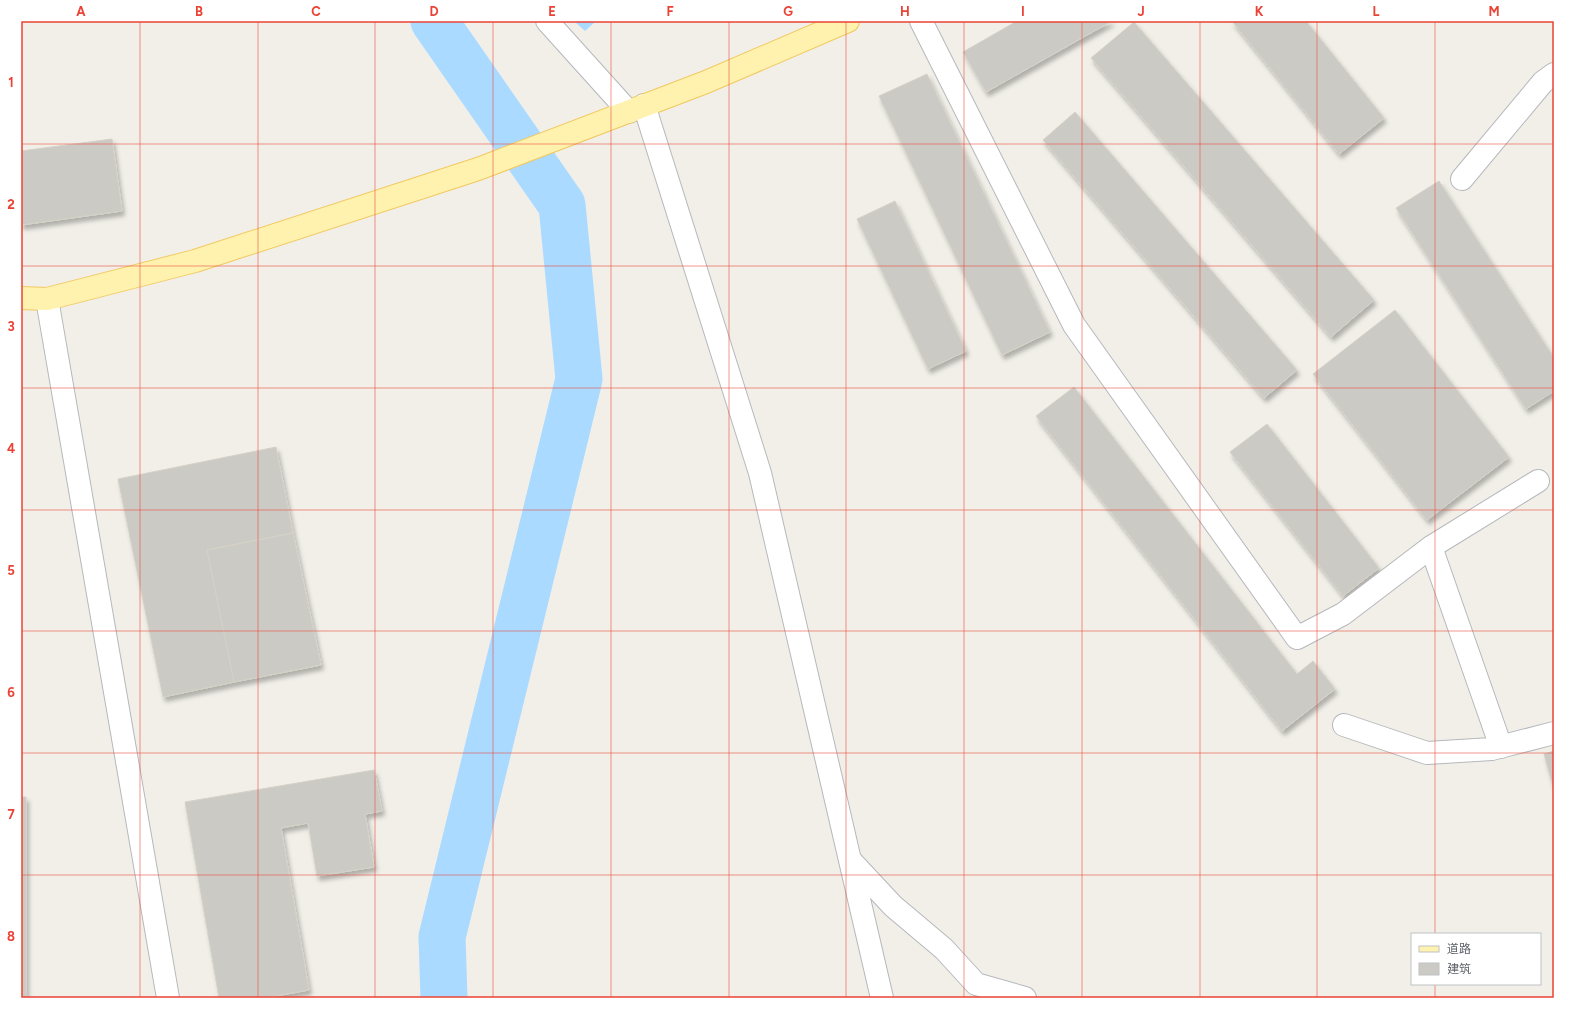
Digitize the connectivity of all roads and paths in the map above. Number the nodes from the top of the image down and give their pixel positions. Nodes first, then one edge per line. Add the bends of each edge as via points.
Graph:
1 (547, 21) edge
2 (848, 21) edge
3 (921, 21) edge
4 (1554, 74) edge
5 (636, 108) junction
6 (1462, 179) dead end
7 (21, 298) edge
8 (47, 299) junction
9 (1538, 481) dead end
10 (1431, 546) junction
11 (1344, 725) dead end
12 (1554, 733) edge
13 (1501, 747) junction
14 (850, 860) junction
15 (168, 998) edge
16 (882, 998) edge
17 (1025, 998) edge

1 - 5 street
2 - 5 main road via 706,82
3 - 10 street via 1074,325 1296,638 1343,614
4 - 6 street via 1544,82
5 - 8 main road via 478,169 195,261
5 - 14 street via 760,473
7 - 8 main road
8 - 15 street
9 - 10 street
10 - 13 street
11 - 13 street via 1427,753
12 - 13 street
14 - 16 street
14 - 17 street via 893,906 944,949 976,984

